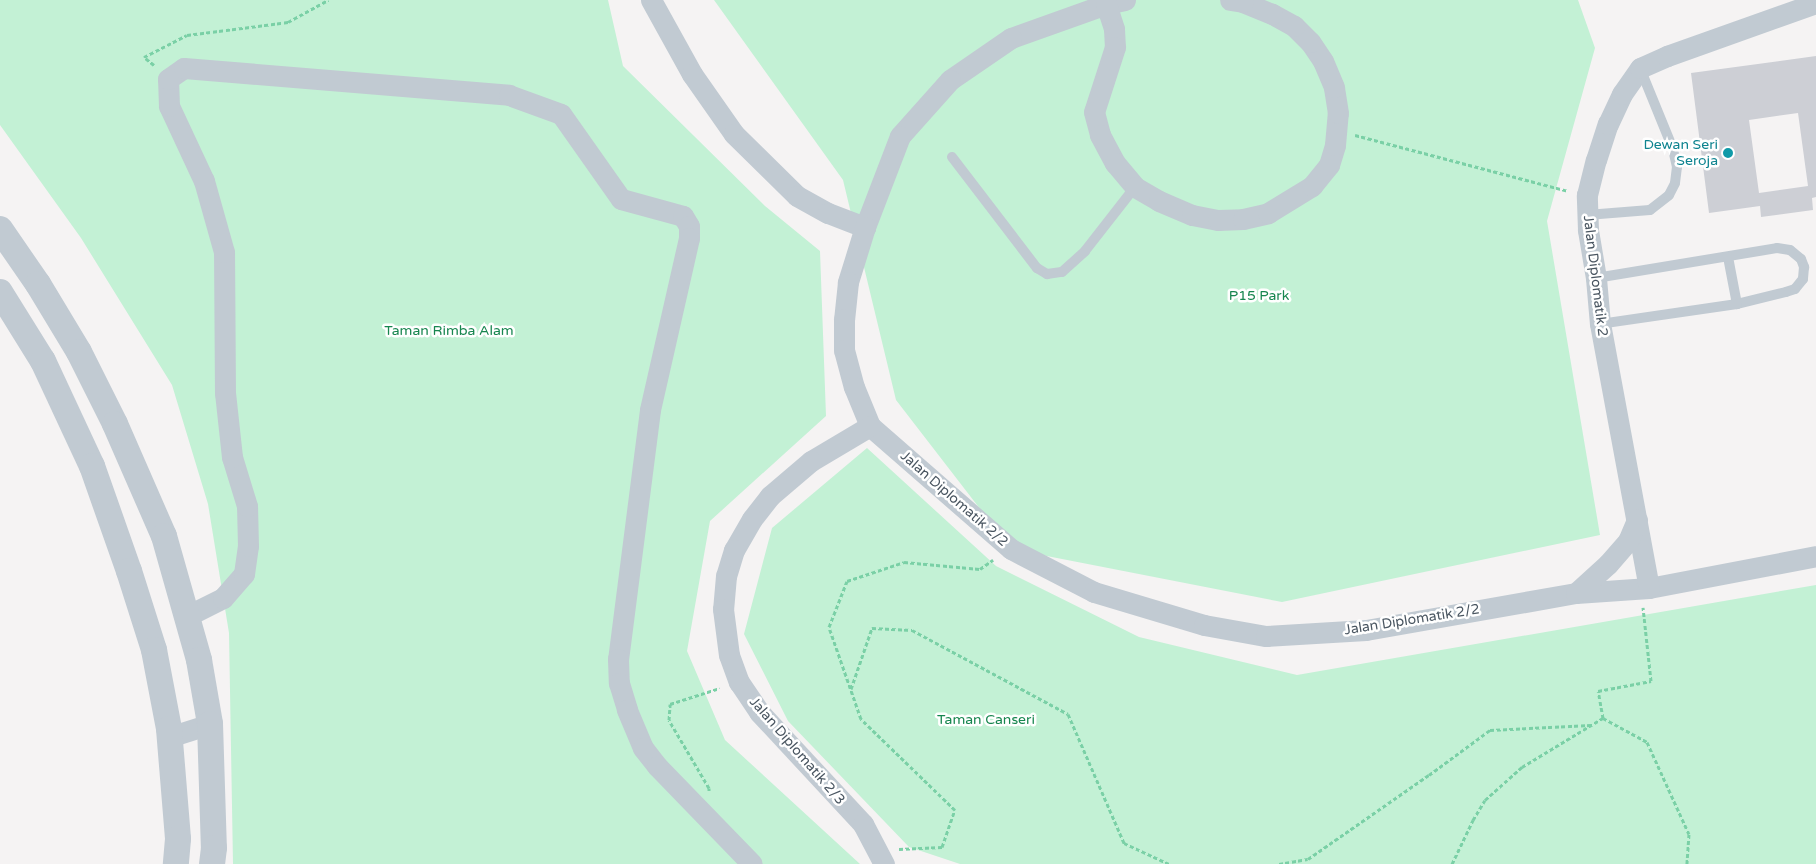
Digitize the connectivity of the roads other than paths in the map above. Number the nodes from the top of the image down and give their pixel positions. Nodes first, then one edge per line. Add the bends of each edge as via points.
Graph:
1 (652, 0) edge
2 (1230, 0) edge
3 (1115, 2) edge
4 (1815, 2) edge
5 (1640, 68) junction
6 (952, 157) dead end
7 (1135, 187) junction
8 (1587, 205) junction
9 (865, 227) junction
10 (0, 229) edge
11 (1728, 257) junction
12 (1596, 278) junction
13 (0, 292) edge
14 (1737, 304) junction
15 (1600, 324) junction
16 (870, 426) junction
17 (1636, 520) junction
18 (1816, 556) edge
19 (1645, 589) junction
20 (1576, 593) junction
21 (186, 616) junction
22 (210, 724) junction
23 (169, 737) junction
24 (881, 857) edge
25 (176, 864) edge
26 (212, 864) edge
27 (752, 864) edge

1 - 9 street via 692,74 734,134 797,196 828,213
2 - 7 street, Jalan Diplomatik 2/2 via 1243,2 1294,26 1323,61 1334,87 1338,113 1329,165 1312,186 1268,213 1243,219 1218,220 1192,215
3 - 7 street, Jalan Diplomatik 2/2 via 1115,47 1094,112 1100,135 1111,156
3 - 9 street, Jalan Diplomatik 2/2 via 1011,38 950,80 900,136
4 - 5 street
5 - 8 street, Jalan Diplomatik 2 via 1622,94 1608,124
5 - 8 lane via 1673,149 1677,167 1675,183 1669,195 1650,210
6 - 7 lane via 1037,268 1047,274 1062,272 1085,251
8 - 12 street, Jalan Diplomatik 2
9 - 16 street, Jalan Diplomatik 2/2 via 848,282 844,350 854,387
10 - 21 street via 79,352 115,424 164,536
11 - 12 lane
11 - 14 lane
11 - 14 lane via 1777,248 1790,250 1804,267 1803,279 1795,289
12 - 15 street, Jalan Diplomatik 2
13 - 23 street via 43,360 92,466 154,650
14 - 15 lane
15 - 17 street, Jalan Diplomatik 2
16 - 20 street, Jalan Diplomatik 2/2 via 1011,549 1094,592 1204,625 1266,636 1366,630
16 - 24 street, Jalan Diplomatik 2/3 via 811,461 770,496 734,550 726,576 723,609 729,655 739,682 759,712 863,824
17 - 19 street, Jalan Diplomatik 2
17 - 20 street via 1628,541
18 - 19 street, Jalan Diplomatik 2/2
19 - 20 street, Jalan Diplomatik 2/2
21 - 22 street via 199,660
21 - 27 street via 223,598 244,574 248,506 232,457 225,393 224,252 204,181 169,106 168,79 184,68 509,95 561,114 621,198 683,216 688,226 689,238 650,410 618,658 619,682 643,748
22 - 23 street
22 - 26 street
23 - 25 street via 178,839

